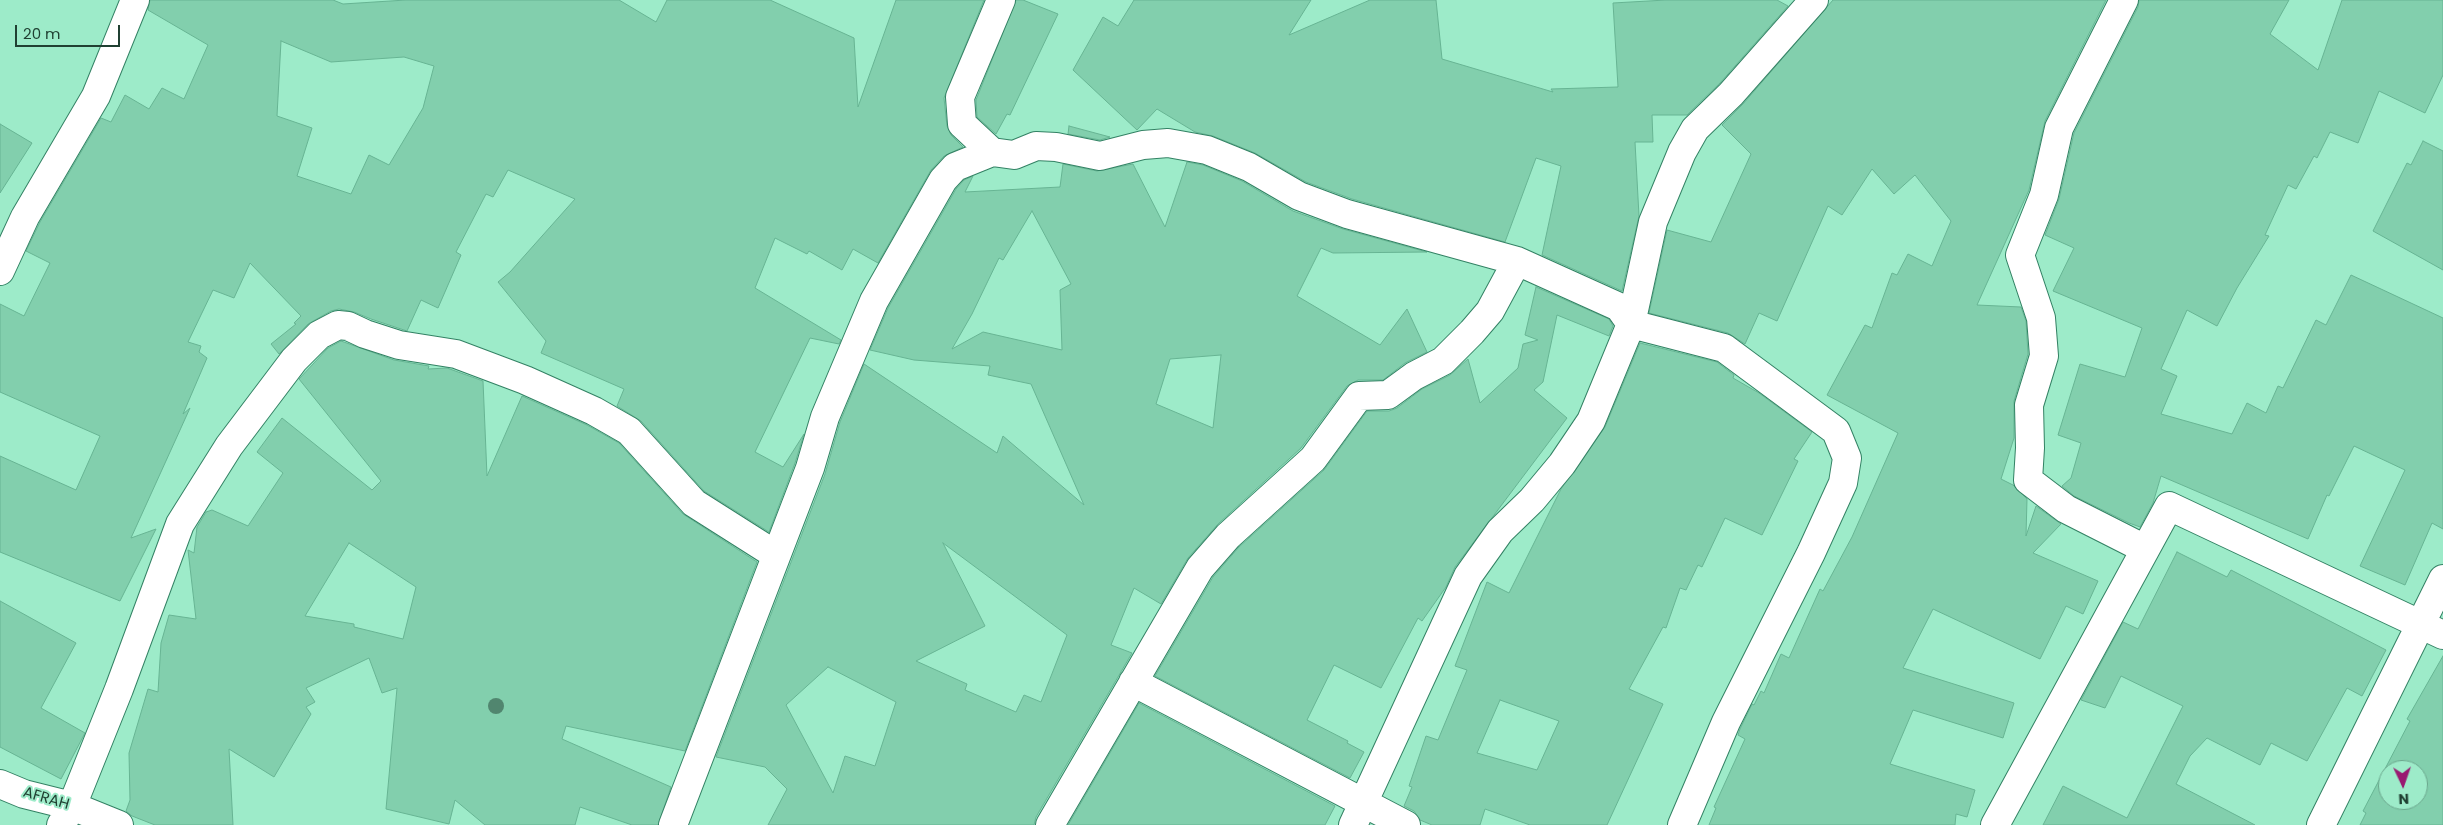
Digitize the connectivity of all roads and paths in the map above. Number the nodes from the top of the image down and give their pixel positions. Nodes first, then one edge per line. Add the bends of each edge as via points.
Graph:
1 (134, 0) edge
2 (1001, 0) edge
3 (1814, 0) edge
4 (2124, 0) edge
5 (992, 152) junction
6 (1517, 261) junction
7 (0, 271) edge
8 (1632, 324) junction
9 (2144, 549) junction
10 (776, 555) junction
11 (2443, 579) edge
12 (2431, 630) edge
13 (1133, 682) junction
14 (0, 784) edge
15 (1358, 814) edge
16 (66, 815) edge
17 (119, 825) edge
18 (673, 825) edge
19 (1050, 825) edge
20 (1406, 825) edge
21 (1682, 825) edge
22 (1995, 825) edge
23 (2321, 825) edge

1 - 7 street via 96,96 26,217
2 - 5 street via 960,97 962,124
3 - 8 street via 1731,94 1695,129 1686,144 1653,222
4 - 9 street via 2059,128 2044,195 2020,255 2041,318 2044,356 2029,405 2028,480 2066,509
5 - 6 street via 1014,155 1036,146 1100,156 1143,145 1168,143 1207,150 1249,167 1300,196 1347,214
5 - 10 street via 955,167 943,180 874,301 825,417 810,468
6 - 8 street via 1620,307
6 - 13 street via 1490,311 1443,361 1388,394 1359,396 1313,459 1228,536 1200,568
8 - 15 street via 1592,421 1562,464 1500,532 1468,576
8 - 21 street via 1724,348 1836,430 1847,458 1843,483 1726,722
9 - 12 street via 2169,506
9 - 22 street
10 - 16 street via 694,503 629,431 594,410 456,354 399,345 348,326 338,326 319,335 294,360 229,446 180,524 119,690
10 - 18 street
11 - 12 street
12 - 23 street
13 - 15 street
13 - 19 street
14 - 16 street, AFRAH
15 - 20 street
16 - 17 street, AFRAH

